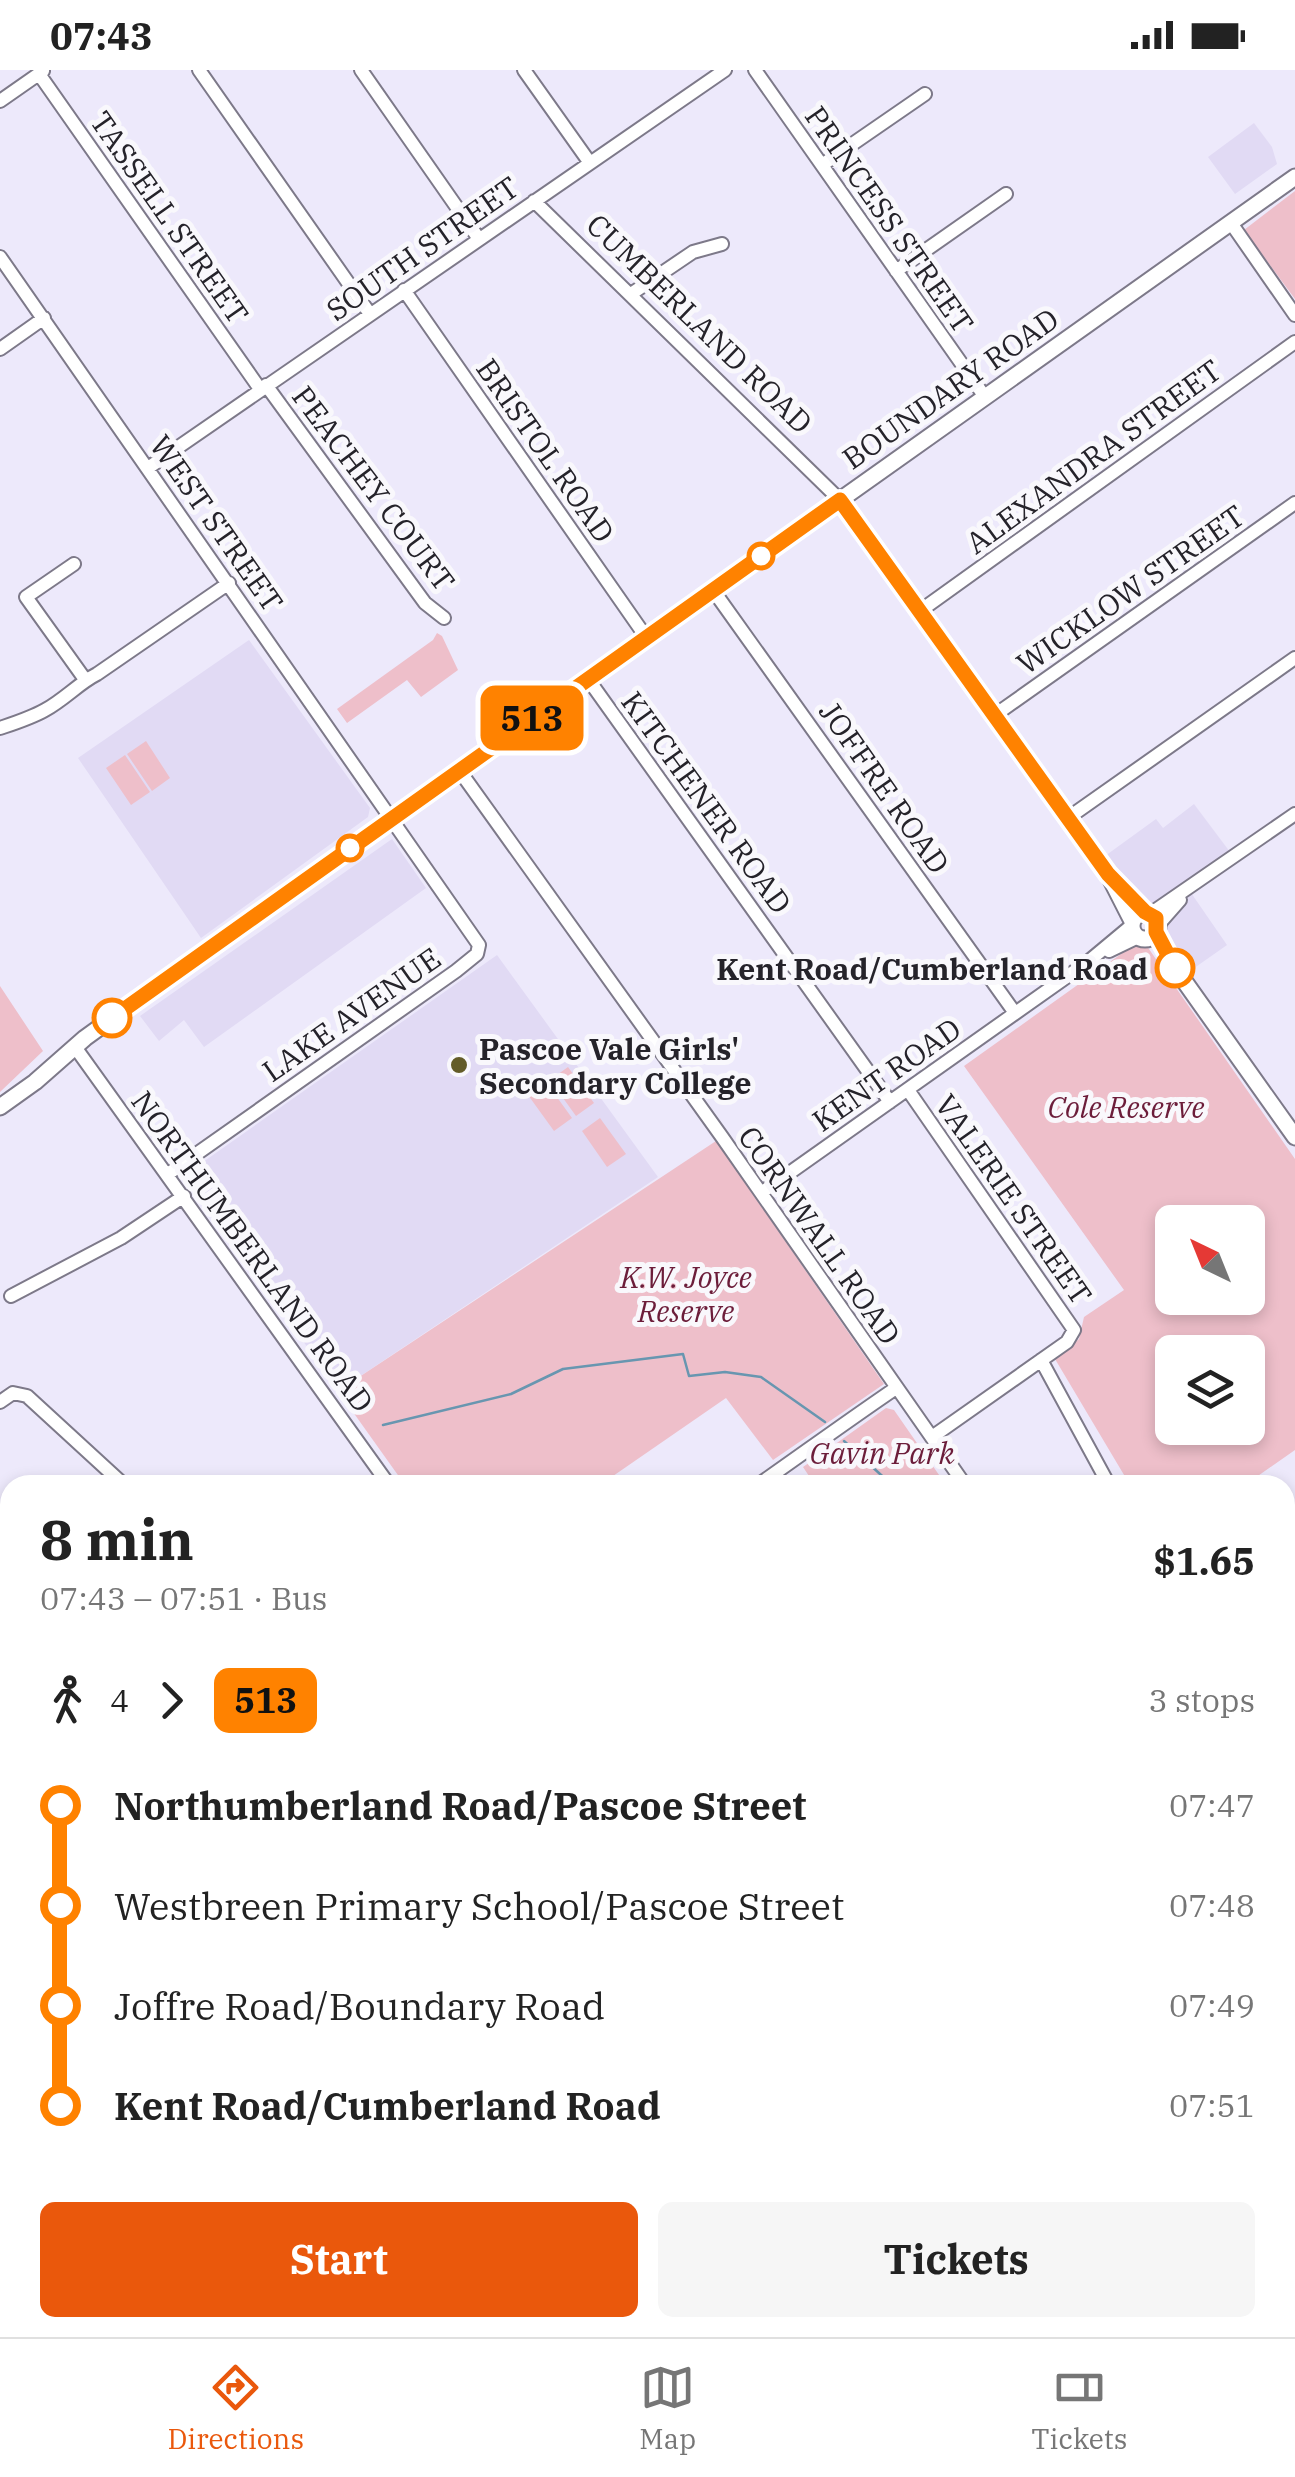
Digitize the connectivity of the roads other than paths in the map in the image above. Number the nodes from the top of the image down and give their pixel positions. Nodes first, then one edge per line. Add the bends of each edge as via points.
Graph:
1 (198, 70) edge
2 (361, 70) edge
3 (524, 70) edge
4 (725, 70) edge
5 (755, 70) edge
6 (43, 71) edge
7 (703, 76) edge
8 (924, 94) dead end
9 (0, 101) edge
10 (590, 163) junction
11 (822, 165) junction
12 (1295, 178) edge
13 (1006, 194) dead end
14 (534, 201) junction
15 (1231, 223) junction
16 (480, 238) junction
17 (722, 244) dead end
18 (0, 257) edge
19 (896, 270) junction
20 (404, 290) junction
21 (631, 294) junction
22 (370, 314) junction
23 (1295, 314) edge
24 (44, 318) junction
25 (1295, 342) edge
26 (0, 349) edge
27 (263, 387) junction
28 (985, 397) junction
29 (148, 468) junction
30 (840, 500) junction
31 (1295, 503) edge
32 (74, 564) dead end
33 (229, 583) junction
34 (714, 590) junction
35 (920, 611) junction
36 (444, 618) dead end
37 (646, 638) junction
38 (1295, 658) edge
39 (84, 678) junction
40 (588, 678) junction
41 (995, 715) junction
42 (0, 728) edge
43 (459, 770) junction
44 (1295, 814) edge
45 (392, 818) junction
46 (1068, 818) junction
47 (1144, 926) junction
48 (1015, 1014) junction
49 (75, 1047) junction
50 (908, 1090) junction
51 (890, 1102) junction
52 (0, 1106) edge
53 (1295, 1137) edge
54 (168, 1174) junction
55 (760, 1193) junction
56 (184, 1196) junction
57 (12, 1296) dead end
58 (1041, 1360) junction
59 (896, 1388) junction
60 (0, 1402) edge
61 (932, 1437) junction
62 (113, 1475) edge
63 (381, 1475) edge
64 (773, 1475) edge
65 (958, 1475) edge
66 (1104, 1475) edge

1 - 22 street
2 - 16 street
3 - 10 street
4 - 7 street, SOUTH STREET
5 - 11 street, PRINCESS STREET
6 - 9 street
6 - 27 street, TASSELL STREET
7 - 10 street, SOUTH STREET
8 - 11 street
10 - 14 street, SOUTH STREET
11 - 19 street, PRINCESS STREET
12 - 15 main road, BOUNDARY ROAD
13 - 19 street
14 - 16 street, SOUTH STREET
14 - 21 street, CUMBERLAND ROAD
15 - 23 street
15 - 28 main road, BOUNDARY ROAD
16 - 20 street, SOUTH STREET
17 - 21 street via 694,252
18 - 24 street, WEST STREET
19 - 28 street, PRINCESS STREET
20 - 22 street, SOUTH STREET
20 - 37 street, BRISTOL ROAD
21 - 30 street, CUMBERLAND ROAD
22 - 27 street, SOUTH STREET
24 - 26 street
24 - 29 street, WEST STREET
25 - 35 street, ALEXANDRA STREET
27 - 29 street, SOUTH STREET
27 - 36 street, PEACHEY COURT via 425,603
28 - 30 main road, BOUNDARY ROAD
29 - 33 street, WEST STREET
30 - 34 main road, BOUNDARY ROAD
30 - 35 main road, CUMBERLAND ROAD
31 - 41 street, WICKLOW STREET
32 - 39 street via 26,597
33 - 39 street
33 - 45 street, WEST STREET
34 - 37 main road, BOUNDARY ROAD
34 - 48 street, JOFFRE ROAD
35 - 41 main road, CUMBERLAND ROAD
37 - 40 main road, BOUNDARY ROAD
38 - 46 street
39 - 42 street via 47,710
40 - 43 main road, BOUNDARY ROAD
40 - 51 street, KITCHENER ROAD
41 - 46 main road, CUMBERLAND ROAD
43 - 45 main road, BOUNDARY ROAD
43 - 55 street, CORNWALL ROAD
44 - 47 street, KENT ROAD
45 - 49 main road, BOUNDARY ROAD
45 - 54 street, LAKE AVENUE via 475,937 476,954
46 - 47 main road, CUMBERLAND ROAD
47 - 48 street, KENT ROAD
47 - 53 main road, CUMBERLAND ROAD
48 - 50 street, KENT ROAD
49 - 52 main road, BOUNDARY ROAD
49 - 54 street, NORTHUMBERLAND ROAD
50 - 51 street, KENT ROAD
50 - 58 street, VALERIE STREET via 1074,1330
51 - 55 street, KENT ROAD
54 - 56 street, NORTHUMBERLAND ROAD
55 - 59 street, CORNWALL ROAD
56 - 57 street
56 - 63 street, NORTHUMBERLAND ROAD
58 - 61 street
58 - 66 street
59 - 61 street, CORNWALL ROAD
59 - 64 street
60 - 62 street via 13,1393 28,1396
61 - 65 street, CORNWALL ROAD

